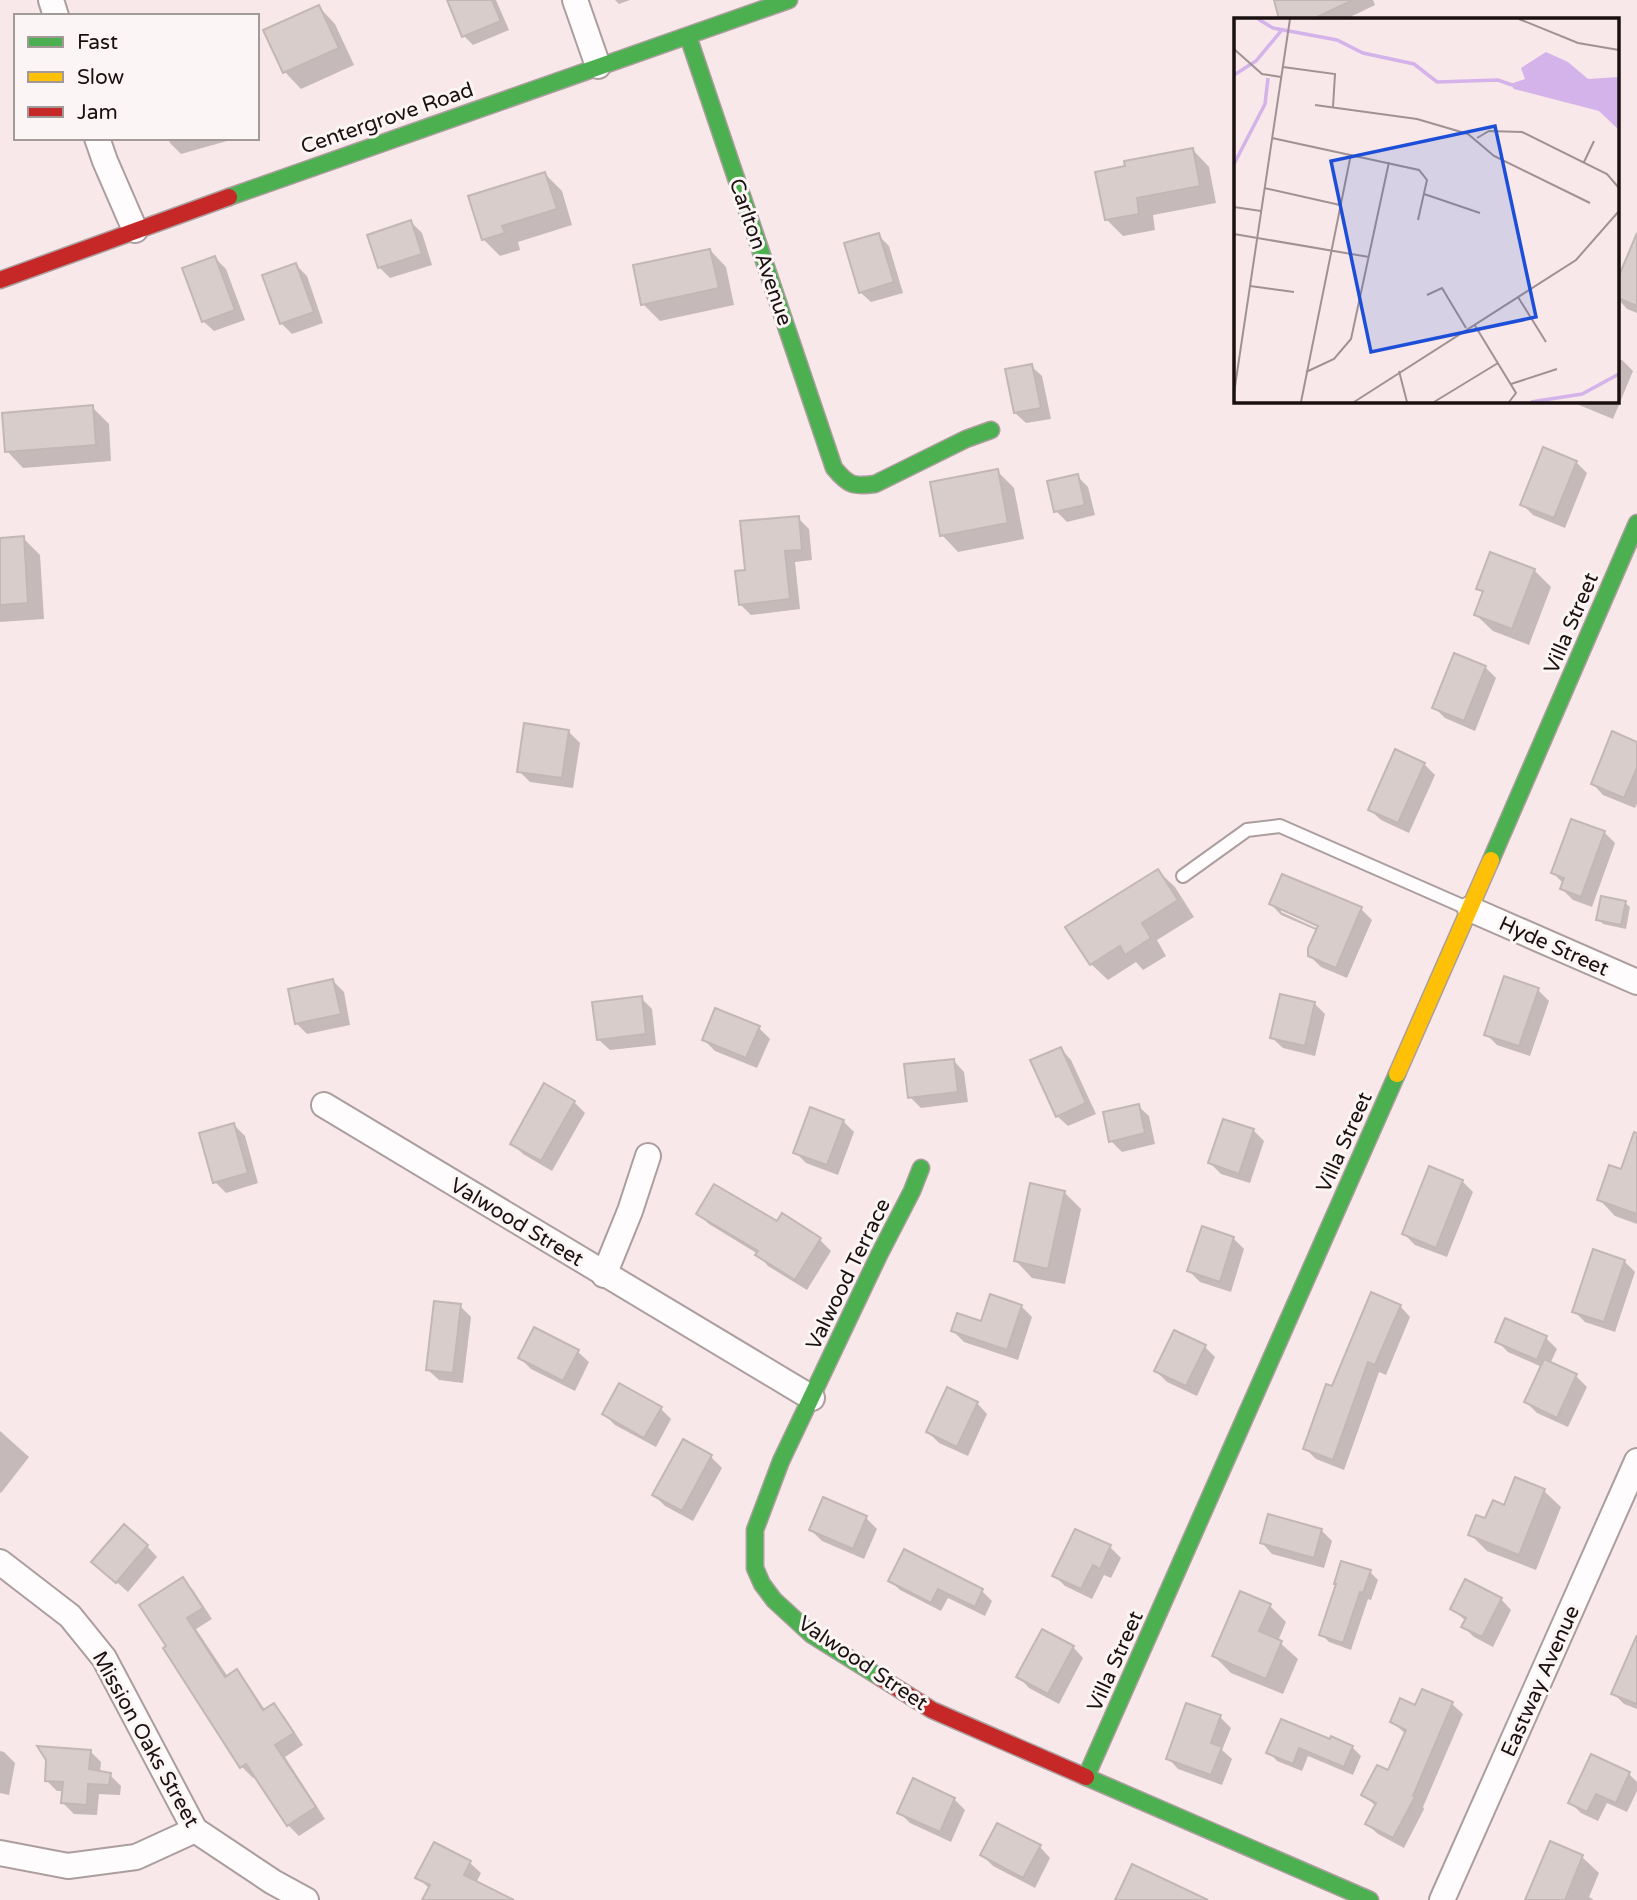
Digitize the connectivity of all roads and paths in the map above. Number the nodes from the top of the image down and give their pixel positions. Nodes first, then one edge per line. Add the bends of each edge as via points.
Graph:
1 (575, 0) edge
2 (789, 0) edge
3 (688, 36) junction
4 (598, 66) junction
5 (98, 140) edge
6 (135, 230) junction
7 (0, 279) edge
8 (990, 430) dead end
9 (1637, 523) edge
10 (1183, 876) dead end
11 (1470, 909) junction
12 (1637, 982) edge
13 (324, 1105) dead end
14 (648, 1156) dead end
15 (920, 1168) dead end
16 (604, 1275) junction
17 (812, 1398) junction
18 (1637, 1463) edge
19 (0, 1562) edge
20 (1086, 1777) junction
21 (194, 1830) junction
22 (0, 1853) edge
23 (306, 1900) edge
24 (1370, 1900) edge
25 (1442, 1900) edge

1 - 4 street
2 - 3 street, Centergrove Road
3 - 4 street, Centergrove Road
3 - 8 street, Carlton Avenue via 834,468 846,482 859,487 876,484
4 - 6 street, Centergrove Road
5 - 6 street
6 - 7 street, Centergrove Road
9 - 11 street, Villa Street
10 - 11 lane via 1247,830 1280,826
11 - 12 street, Hyde Street
11 - 20 street, Villa Street
13 - 16 street, Valwood Street
14 - 16 street
15 - 17 street, Valwood Terrace
16 - 17 street, Valwood Street
17 - 20 street, Valwood Street via 755,1530 755,1568 762,1584 812,1635 932,1710
18 - 25 street, Eastway Avenue
19 - 21 street, Mission Oaks Street via 70,1616 104,1658
20 - 24 street, Valwood Street
21 - 22 street via 136,1857 68,1866
21 - 23 street, Mission Oaks Street

